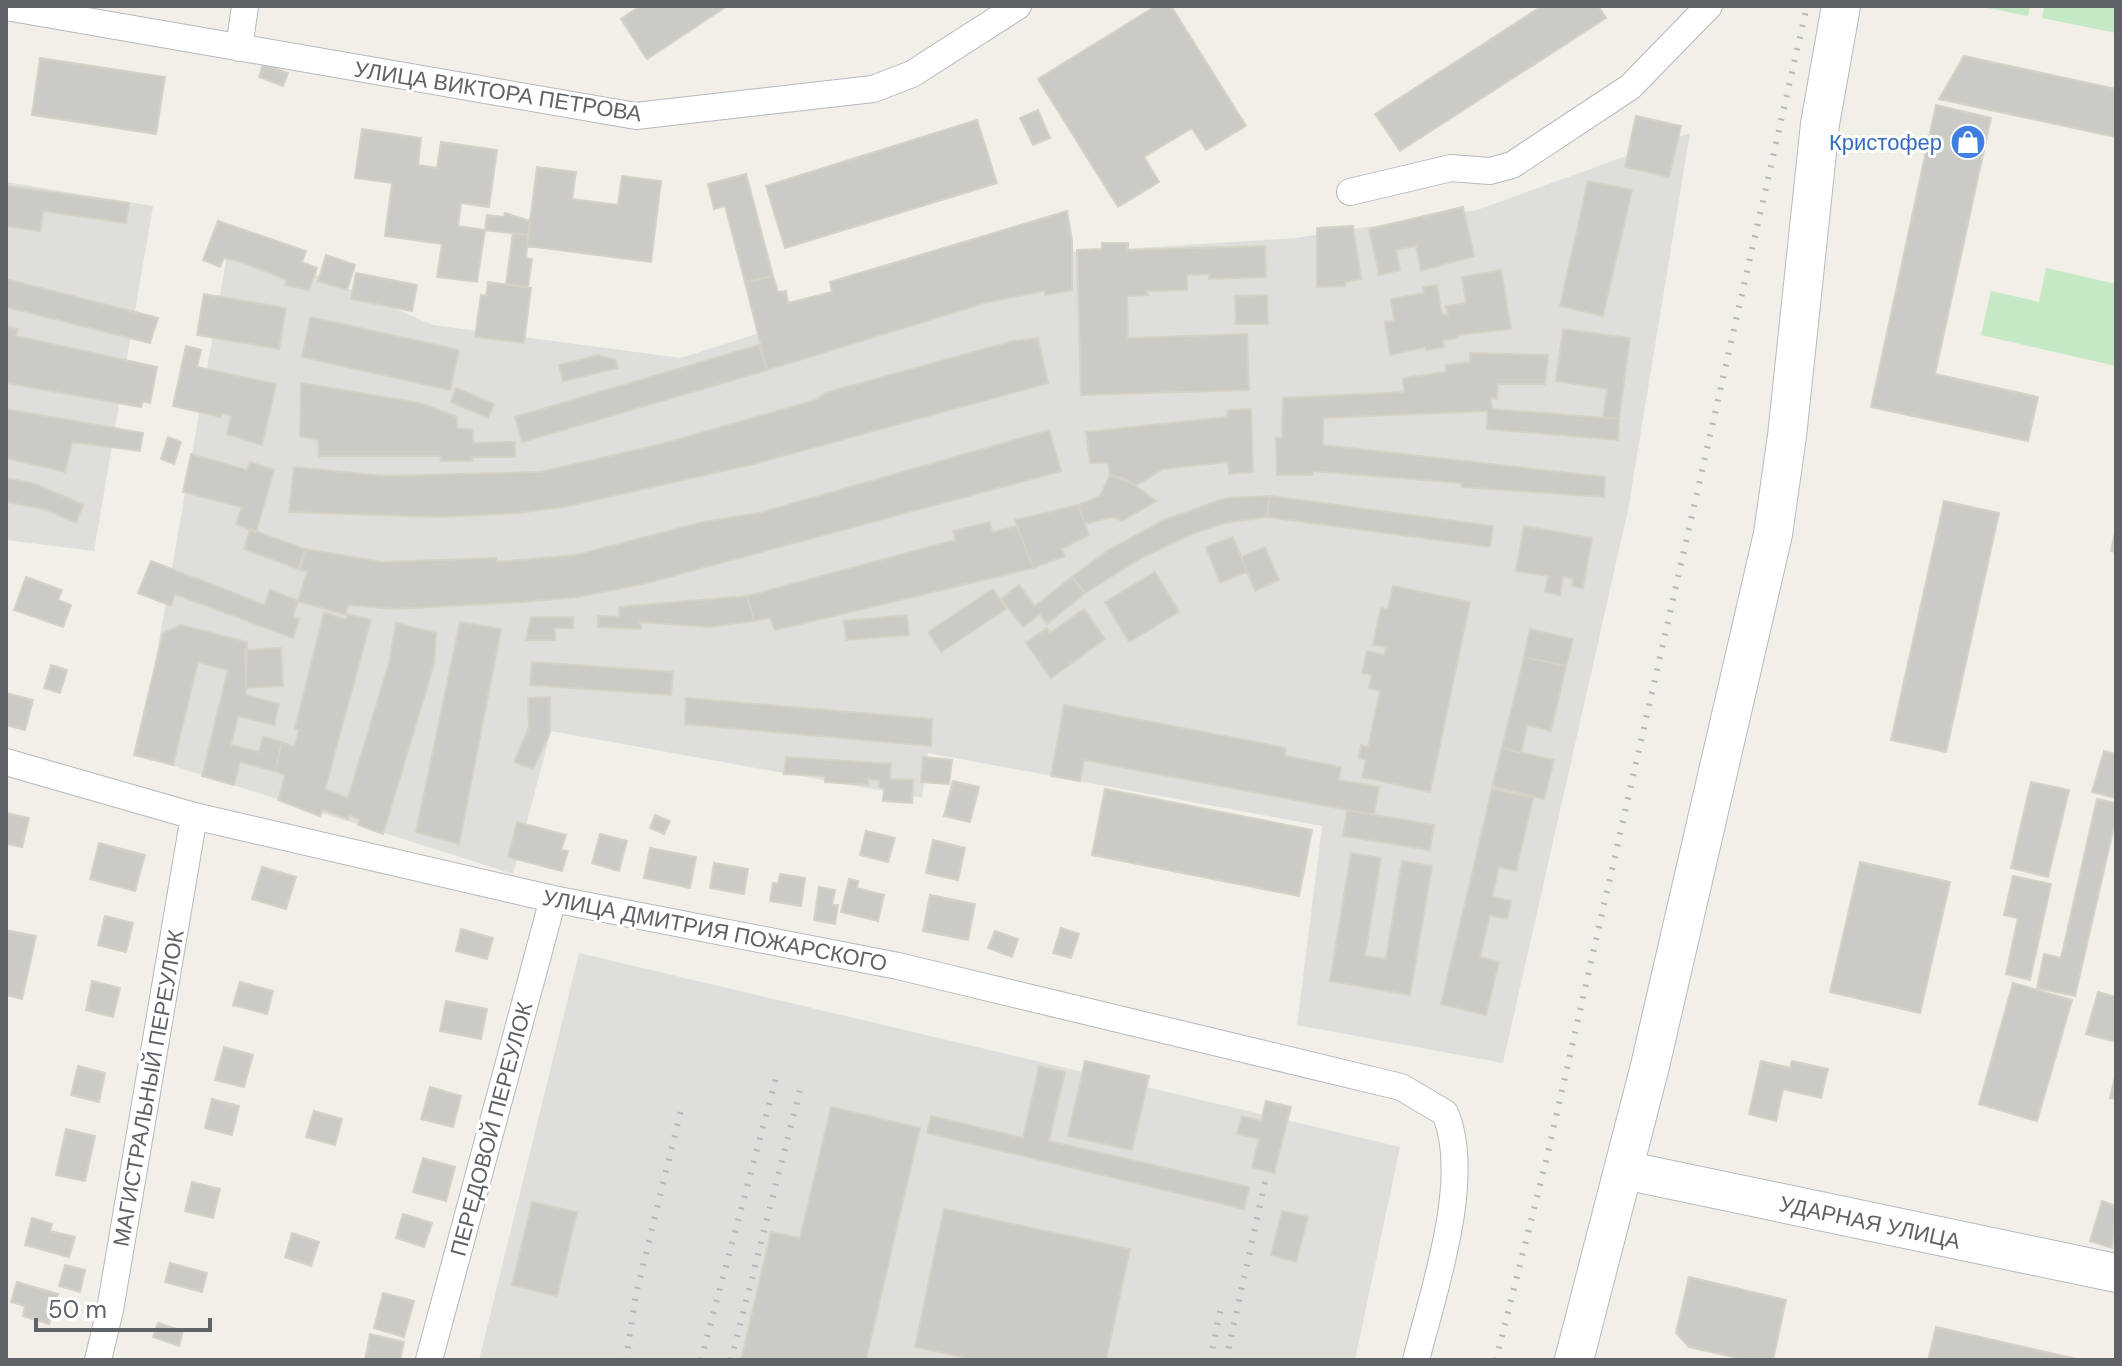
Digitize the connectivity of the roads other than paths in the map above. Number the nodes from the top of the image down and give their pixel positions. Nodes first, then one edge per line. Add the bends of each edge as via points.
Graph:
1 (245, 6) edge
2 (1018, 6) edge
3 (1709, 6) edge
4 (1841, 6) edge
5 (6, 7) edge
6 (239, 48) junction
7 (1350, 192) dead end
8 (6, 762) edge
9 (194, 816) junction
10 (553, 899) junction
11 (1624, 1170) junction
12 (2116, 1273) edge
13 (98, 1360) edge
14 (429, 1360) edge
15 (1416, 1360) edge
16 (1574, 1360) edge

1 - 6 street
2 - 6 street, УЛИЦА ВИКТОРА ПЕТРОВА via 912,74 873,89 658,115 617,114
3 - 7 street via 1630,87 1512,165 1490,171 1451,168
4 - 11 main road via 1820,124 1773,534
5 - 6 street, УЛИЦА ВИКТОРА ПЕТРОВА
8 - 9 street, УЛИЦА ДМИТРИЯ ПОЖАРСКОГО
9 - 10 street, УЛИЦА ДМИТРИЯ ПОЖАРСКОГО
9 - 13 street, МАГИСТРАЛЬНЫЙ ПЕРЕУЛОК
10 - 14 street, ПЕРЕДОВОЙ ПЕРЕУЛОК
10 - 15 street, УЛИЦА ДМИТРИЯ ПОЖАРСКОГО via 898,966 1379,1079 1424,1098 1449,1122 1453,1204
11 - 12 main road, УДАРНАЯ УЛИЦА
11 - 16 main road

